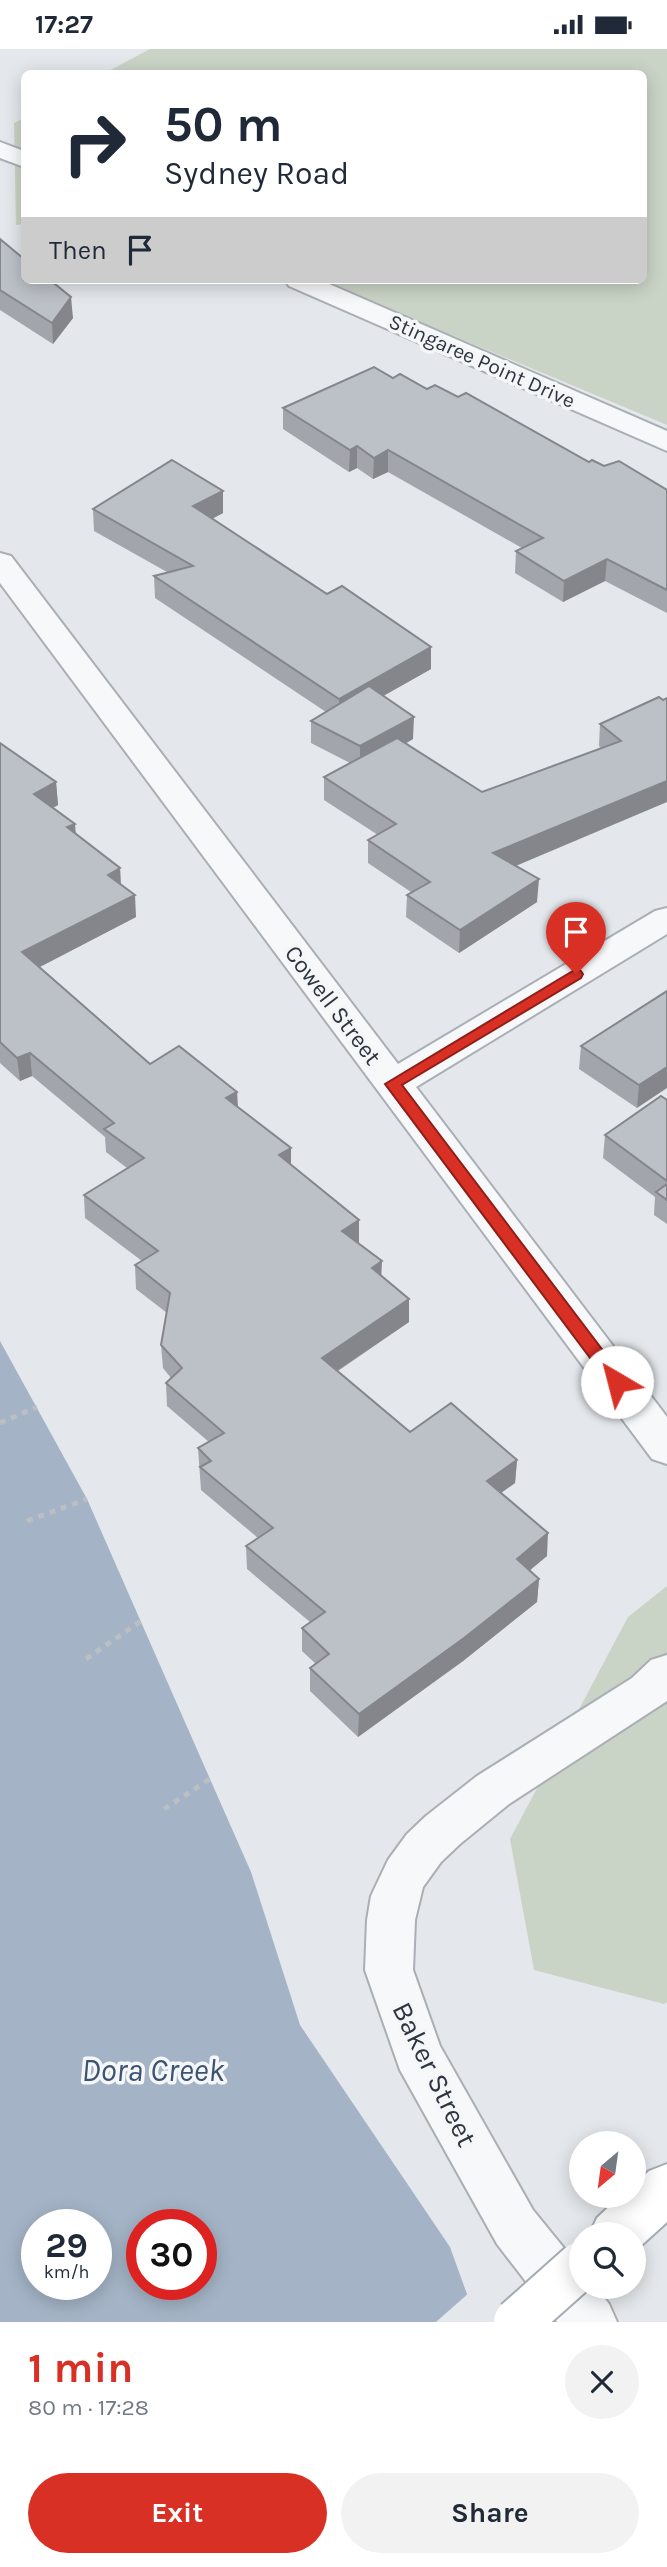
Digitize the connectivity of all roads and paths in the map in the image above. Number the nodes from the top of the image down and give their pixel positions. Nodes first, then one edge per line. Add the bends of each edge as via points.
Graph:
1 (0, 149) edge
2 (21, 159) edge
3 (307, 284) edge
4 (667, 442) edge
5 (0, 562) edge
6 (667, 919) edge
7 (393, 1084) junction
8 (37, 1407) dead end
9 (0, 1423) edge
10 (667, 1448) edge
11 (87, 1499) dead end
12 (27, 1521) dead end
13 (141, 1621) dead end
14 (86, 1659) dead end
15 (667, 1673) edge
16 (211, 1779) dead end
17 (164, 1809) dead end
18 (667, 2188) edge
19 (629, 2222) edge
20 (569, 2276) edge
21 (517, 2322) edge
22 (590, 2322) edge

1 - 2 street
3 - 4 street, Stingaree Point Drive
5 - 7 street, Cowell Street
6 - 7 street
7 - 10 street, Cowell Street
8 - 9 path
11 - 12 path
13 - 14 path
15 - 22 street, Baker Street via 648,1691 493,1790 443,1830 405,1874 391,1920 389,1970 418,2054 515,2227
16 - 17 path
18 - 19 main road
20 - 21 main road, bridge

